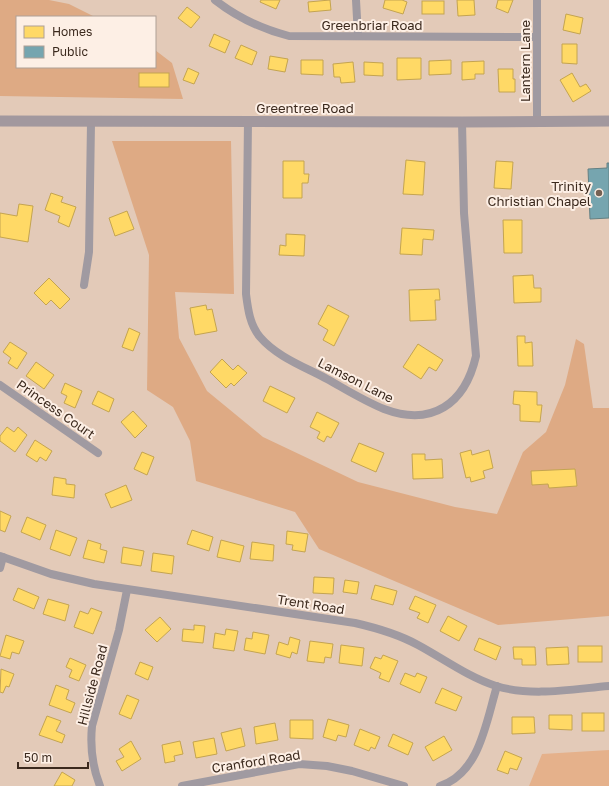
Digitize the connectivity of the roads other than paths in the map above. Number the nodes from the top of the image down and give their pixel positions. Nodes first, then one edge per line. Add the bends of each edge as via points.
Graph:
1 (215, 0) edge
2 (356, 0) edge
3 (537, 0) edge
4 (358, 36) junction
5 (537, 37) junction
6 (248, 121) junction
7 (538, 121) junction
8 (609, 121) edge
9 (0, 122) edge
10 (91, 122) junction
11 (462, 122) junction
12 (84, 285) dead end
13 (0, 385) edge
14 (98, 453) dead end
15 (2, 556) edge
16 (0, 568) edge
17 (127, 590) junction
18 (497, 686) junction
19 (609, 686) edge
20 (100, 786) edge
21 (182, 786) edge
22 (404, 786) edge
23 (440, 786) edge

1 - 4 street, Greenbriar Road via 245,20 277,33 289,36
2 - 4 street
3 - 5 street, Lantern Lane
4 - 5 street, Greenbriar Road
5 - 7 street, Lantern Lane
6 - 10 street, Greentree Road
6 - 11 street, Greentree Road
6 - 11 street, Lamson Lane via 246,294 253,325 260,337 280,354 382,408 407,415 434,412 457,397 472,372 476,356 464,213
7 - 8 street, Greentree Road
7 - 11 street, Greentree Road
9 - 10 street, Greentree Road
10 - 12 street via 89,252
13 - 14 street, Princess Court
15 - 16 street
15 - 17 street, Trent Road via 70,579
17 - 18 street, Trent Road via 374,628 405,638 475,677
17 - 20 street, Hillside Road via 119,630 92,726 92,757
18 - 19 street, Trent Road via 532,691
18 - 23 street via 475,756 455,780
21 - 22 street, Cranford Road via 299,764 352,771

